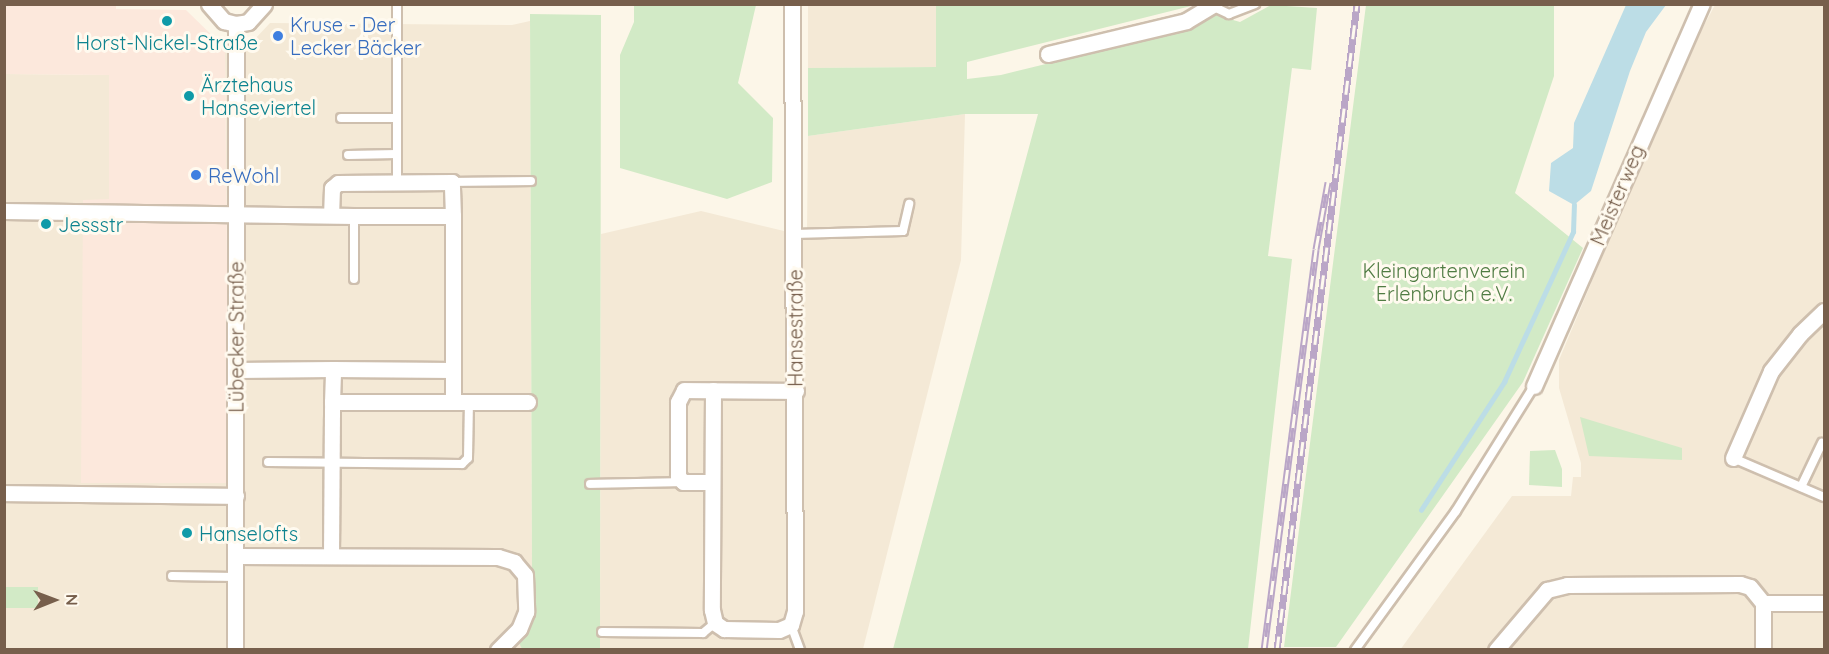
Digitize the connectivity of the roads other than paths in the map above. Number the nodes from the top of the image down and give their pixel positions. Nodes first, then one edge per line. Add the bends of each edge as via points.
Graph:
1 (209, 4) edge
2 (264, 4) edge
3 (397, 4) edge
4 (792, 4) edge
5 (1255, 4) edge
6 (1702, 4) edge
7 (1213, 5) edge
8 (236, 24) junction
9 (1048, 54) dead end
10 (341, 118) dead end
11 (397, 118) junction
12 (397, 154) junction
13 (348, 155) dead end
14 (531, 181) dead end
15 (397, 182) junction
16 (452, 182) junction
17 (909, 204) dead end
18 (4, 211) edge
19 (236, 212) junction
20 (331, 215) junction
21 (354, 216) junction
22 (453, 216) junction
23 (794, 234) junction
24 (354, 279) dead end
25 (1824, 311) edge
26 (333, 369) junction
27 (236, 370) junction
28 (453, 370) junction
29 (1534, 386) joint
30 (713, 390) junction
31 (796, 391) junction
32 (332, 402) junction
33 (453, 402) junction
34 (470, 402) junction
35 (528, 402) dead end
36 (1822, 443) dead end
37 (1733, 458) joint
38 (268, 462) dead end
39 (332, 463) junction
40 (683, 482) junction
41 (712, 482) junction
42 (590, 484) dead end
43 (1802, 487) junction
44 (4, 493) edge
45 (236, 496) junction
46 (1824, 497) edge
47 (236, 556) junction
48 (331, 556) junction
49 (171, 576) dead end
50 (235, 577) junction
51 (1763, 603) junction
52 (1824, 603) edge
53 (715, 623) junction
54 (791, 625) junction
55 (602, 632) dead end
56 (235, 650) edge
57 (498, 650) edge
58 (800, 650) edge
59 (1355, 650) edge
60 (1496, 650) edge
61 (1763, 650) edge

1 - 8 street via 224,21
2 - 8 street via 258,15
3 - 11 lane
4 - 23 street, Hansestraße
5 - 7 lane via 1229,14
6 - 29 street, Meisterweg
7 - 9 street via 1186,21
8 - 19 street, Lübecker Straße
10 - 11 lane
11 - 12 lane
12 - 13 lane
12 - 15 lane
14 - 16 lane
15 - 16 street
15 - 20 street via 338,183 332,189
16 - 22 street
17 - 23 lane via 903,231
18 - 19 street
19 - 20 street
19 - 27 street, Lübecker Straße
20 - 21 street
21 - 22 street
21 - 24 lane
22 - 28 street
23 - 31 street, Hansestraße
25 - 37 street via 1771,371
26 - 27 street
26 - 28 street
26 - 32 street
27 - 45 street, Lübecker Straße
28 - 33 street
29 - 59 lane via 1456,510
30 - 31 street
30 - 40 street via 684,390 678,402 678,476
30 - 41 street
31 - 54 street, Hansestraße via 795,611
32 - 33 street
32 - 39 street
33 - 34 street
34 - 35 street
34 - 39 lane via 468,458 462,464
36 - 43 lane
37 - 43 lane
38 - 39 lane
39 - 48 street
40 - 41 street
40 - 42 lane
41 - 53 street
43 - 46 lane
44 - 45 street
45 - 47 street, Lübecker Straße
47 - 48 street
47 - 50 street, Lübecker Straße
48 - 57 street via 498,557 514,562 525,574 526,612 519,629
49 - 50 lane
50 - 56 street, Lübecker Straße
51 - 52 street
51 - 60 street via 1750,587 1740,584 1567,585 1547,590 1533,602
51 - 61 street
53 - 54 street via 724,629 779,630
53 - 55 lane via 703,633
54 - 58 lane, Hansestraße

